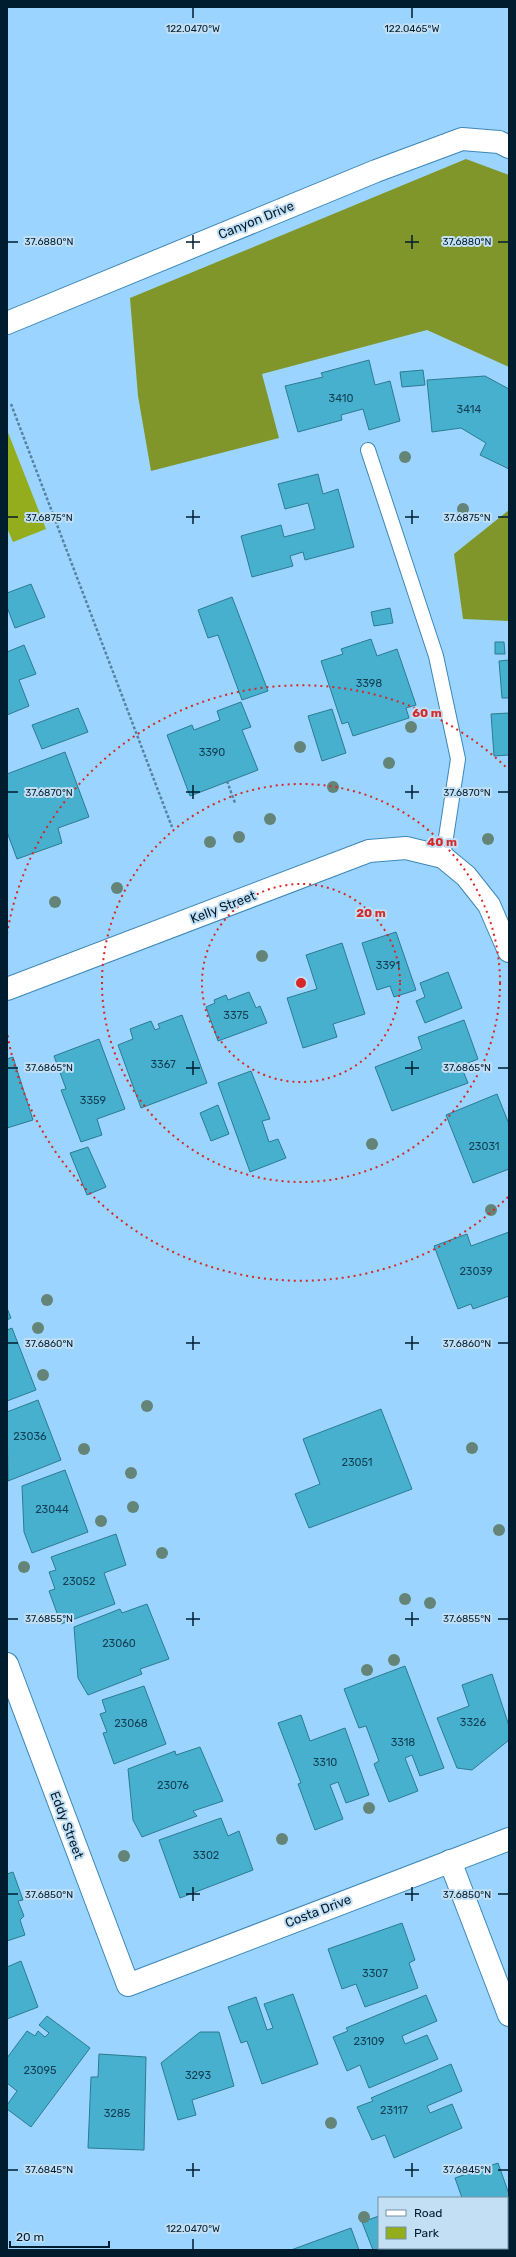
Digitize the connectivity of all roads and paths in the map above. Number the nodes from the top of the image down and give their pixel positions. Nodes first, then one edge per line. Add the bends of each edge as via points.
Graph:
1 (509, 147) edge
2 (7, 323) edge
3 (11, 404) dead end
4 (368, 450) dead end
5 (227, 781) dead end
6 (235, 803) dead end
7 (172, 827) dead end
8 (443, 858) junction
9 (509, 951) edge
10 (7, 989) edge
11 (7, 1664) edge
12 (509, 1839) edge
13 (450, 1861) junction
14 (128, 1985) joint
15 (509, 2015) edge

1 - 2 street, Canyon Drive via 499,142 462,139 376,171
3 - 7 path
4 - 8 lane via 436,656 458,759
5 - 6 path
8 - 9 street via 466,876 489,905
8 - 10 street, Kelly Street via 406,848 369,851
11 - 14 street, Eddy Street
12 - 13 street, Costa Drive
13 - 14 street, Costa Drive
13 - 15 street

